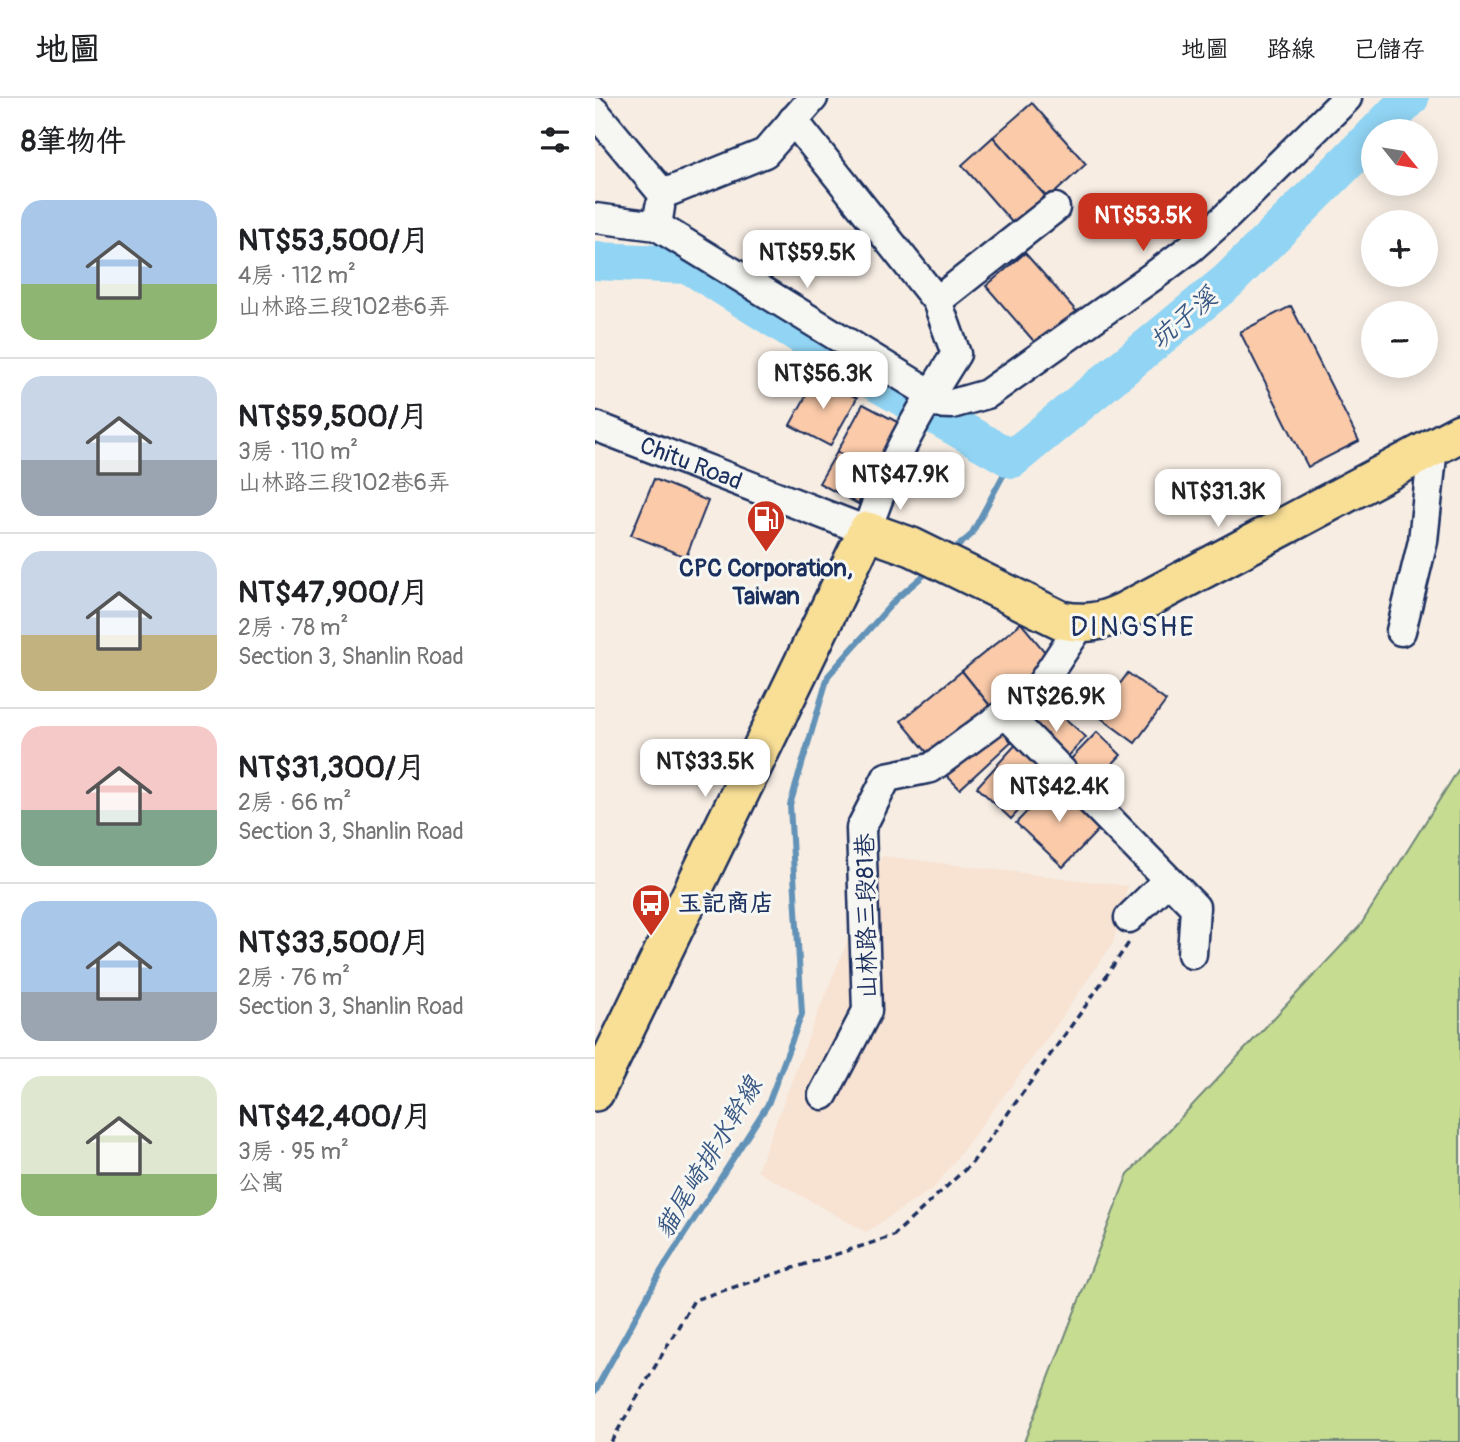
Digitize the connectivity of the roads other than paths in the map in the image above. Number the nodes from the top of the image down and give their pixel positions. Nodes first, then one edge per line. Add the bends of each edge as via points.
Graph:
1 (813, 98) edge
2 (1347, 98) edge
3 (595, 112) edge
4 (793, 120) junction
5 (663, 194) junction
6 (1055, 208) dead end
7 (595, 218) edge
8 (657, 226) junction
9 (937, 302) junction
10 (929, 399) junction
11 (595, 426) edge
12 (1446, 440) edge
13 (867, 531) junction
14 (1081, 624) junction
15 (1401, 631) dead end
16 (1005, 713) junction
17 (1167, 881) junction
18 (1129, 918) road end
19 (1192, 954) dead end
20 (595, 1092) edge
21 (823, 1095) dead end

1 - 4 street
2 - 10 street via 1226,217 1159,272 987,394 952,404
3 - 5 street
4 - 5 street via 765,153
4 - 9 street
5 - 8 street
6 - 9 street
7 - 8 street
8 - 10 street
9 - 10 street via 956,354
10 - 13 street via 889,472
11 - 13 street, Chitu Road
12 - 14 main road via 1123,612
12 - 15 street
13 - 14 main road via 912,547 1061,620
13 - 20 main road
14 - 16 street, 山林路三段81巷 via 1038,689
16 - 17 street
16 - 21 street, 山林路三段81巷 via 931,768 887,777 861,828 867,1011
17 - 18 street
17 - 19 street via 1195,907

